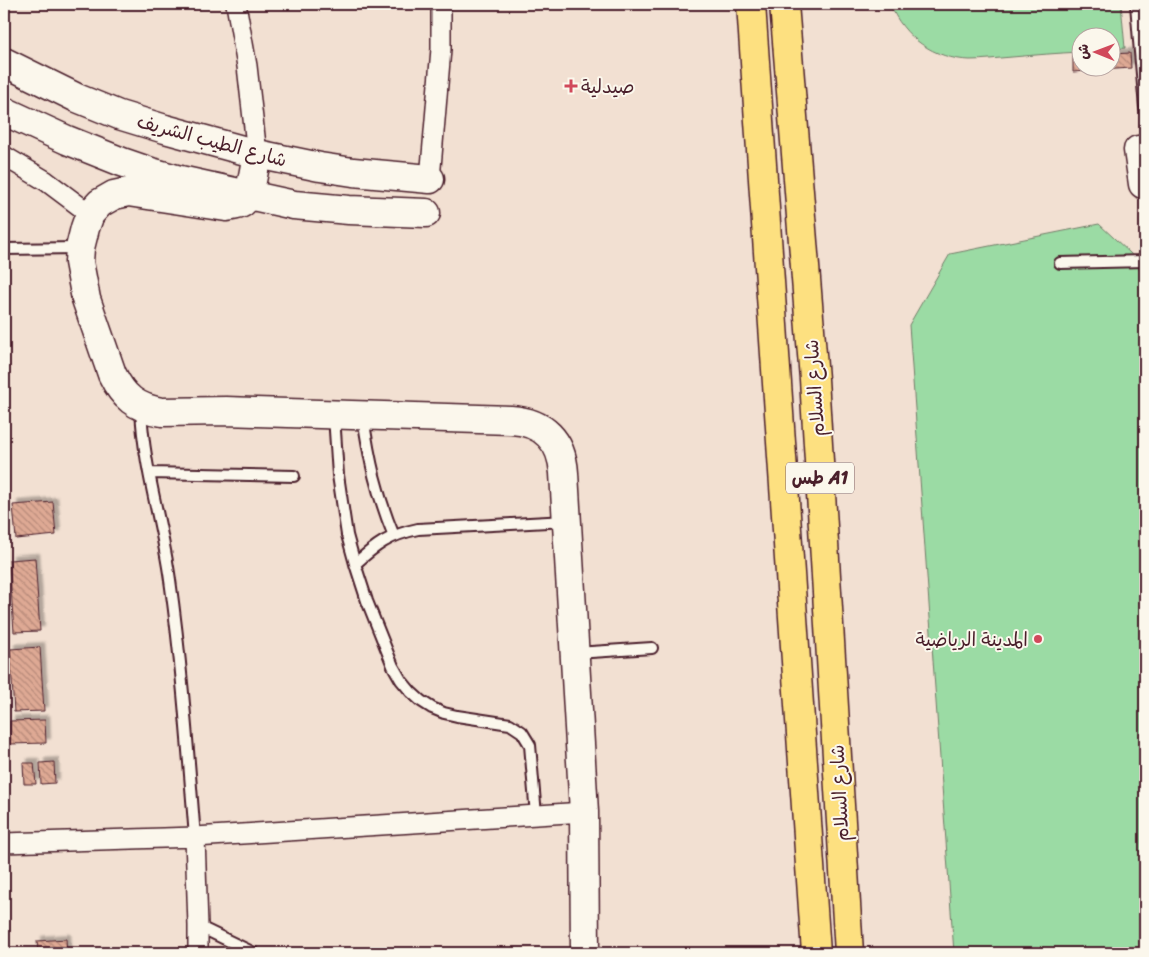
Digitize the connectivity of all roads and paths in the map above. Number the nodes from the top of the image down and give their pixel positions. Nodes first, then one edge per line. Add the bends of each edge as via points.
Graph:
1 (236, 4) edge
2 (441, 4) edge
3 (751, 4) edge
4 (784, 4) edge
5 (1136, 4) edge
6 (4, 62) edge
7 (1143, 71) edge
8 (1145, 107) edge
9 (4, 111) edge
10 (1141, 150) edge
11 (257, 154) junction
12 (4, 156) edge
13 (430, 180) joint
14 (1144, 184) edge
15 (248, 195) junction
16 (426, 213) dead end
17 (90, 214) junction
18 (80, 248) junction
19 (4, 249) edge
20 (1145, 261) edge
21 (1060, 263) dead end
22 (141, 407) junction
23 (334, 414) junction
24 (363, 415) junction
25 (149, 473) junction
26 (294, 476) dead end
27 (567, 521) junction
28 (394, 536) junction
29 (355, 564) junction
30 (652, 648) dead end
31 (575, 653) junction
32 (584, 812) junction
33 (536, 815) junction
34 (195, 837) junction
35 (4, 843) edge
36 (198, 926) junction
37 (198, 953) edge
38 (254, 953) edge
39 (585, 953) edge
40 (816, 953) edge
41 (849, 953) edge

1 - 11 street
2 - 13 street via 441,49
3 - 40 highway, شارع السلام / طس A1
4 - 41 highway, شارع السلام / طس A1 via 814,379
5 - 7 lane
6 - 11 main road, شارع الطيب الشريف via 119,115
7 - 8 lane
9 - 15 main road via 67,140 151,172
10 - 14 main road
11 - 13 main road, شارع الطيب الشريف via 353,172
11 - 15 main road
12 - 17 street via 46,181
15 - 16 main road via 315,207
15 - 17 main road via 241,203 226,207 128,192 100,203
17 - 18 main road
18 - 19 lane
18 - 22 main road via 79,262 86,298 112,374 124,394
20 - 21 lane
22 - 23 main road via 162,412
22 - 25 lane
23 - 24 main road
23 - 29 lane via 342,505
24 - 27 main road via 522,420 532,423 549,435 561,452
24 - 28 lane via 377,489
25 - 26 lane
25 - 34 lane via 170,579
27 - 28 lane via 430,528
27 - 31 main road
28 - 29 lane
29 - 33 lane via 384,645 401,680 411,692 444,713 510,724 522,732 530,745
30 - 31 lane
31 - 32 main road
32 - 33 street
32 - 39 main road
33 - 34 street
34 - 35 street
34 - 36 street
36 - 37 street
36 - 38 lane

